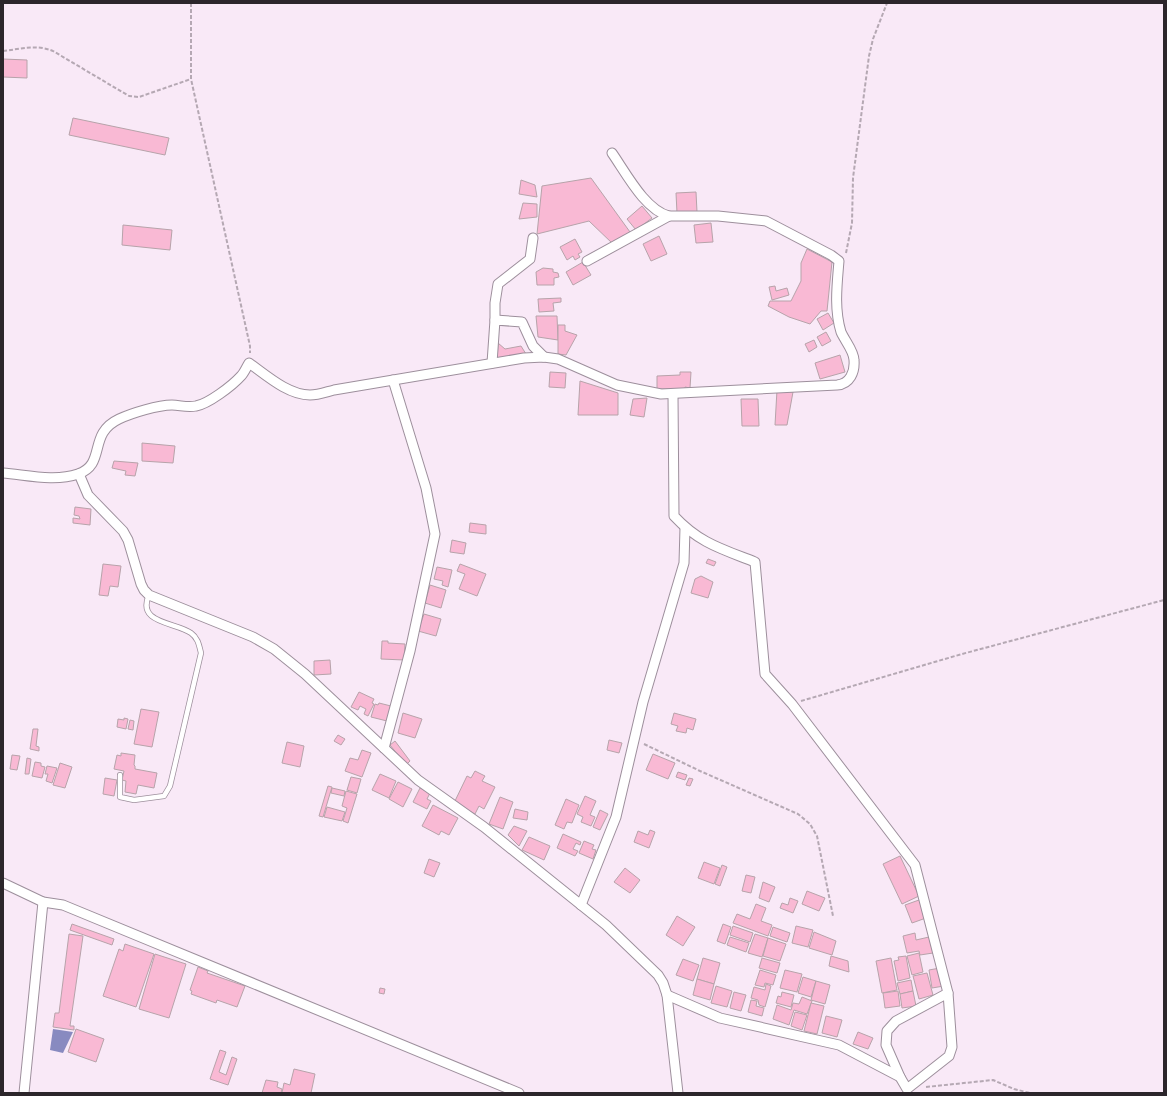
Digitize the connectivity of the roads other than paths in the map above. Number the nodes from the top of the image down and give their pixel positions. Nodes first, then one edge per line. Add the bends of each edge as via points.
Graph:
1 (612, 153) dead end
2 (669, 216) junction
3 (534, 238) dead end
4 (587, 261) dead end
5 (495, 320) junction
6 (544, 357) junction
7 (492, 363) junction
8 (393, 380) junction
9 (673, 395) junction
10 (3, 473) edge
11 (79, 474) junction
12 (685, 528) junction
13 (149, 595) junction
14 (384, 748) junction
15 (120, 775) dead end
16 (3, 884) edge
17 (43, 902) junction
18 (581, 905) junction
19 (948, 993) junction
20 (667, 995) junction
21 (900, 1077) junction
22 (24, 1093) edge
23 (519, 1093) edge
24 (678, 1093) edge

1 - 2 street via 646,201 654,209
2 - 4 street
2 - 9 street via 718,216 766,221 839,261 836,298 841,332 854,359 850,380 843,385
3 - 5 street via 530,260 498,284
5 - 6 street via 522,322 533,346
5 - 7 street
6 - 7 street
6 - 9 street via 558,359 617,384 646,392
7 - 8 street
8 - 11 street via 305,395 286,388 249,363 242,376 198,406 159,406 114,422 105,428 99,439 96,458 90,468
8 - 14 street via 426,488 435,534 410,651
9 - 12 street via 674,516
10 - 11 street via 61,478
11 - 13 street via 88,494 123,531 141,584
12 - 18 street via 684,563 643,702 616,817
12 - 19 street via 701,540 755,562 765,674 792,704 915,865
13 - 14 street via 253,637 274,649 305,674
13 - 15 lane via 146,601 153,619 191,633 197,640 201,653 170,786 164,796 134,800 120,797
14 - 18 street via 418,780 484,827
16 - 17 street
17 - 22 street
17 - 23 street via 63,905
18 - 20 street via 606,925 658,975
19 - 21 street via 896,1021 887,1031 886,1045
19 - 21 street via 952,1047 949,1056 907,1089
20 - 21 street via 720,1018 839,1045
20 - 24 street

